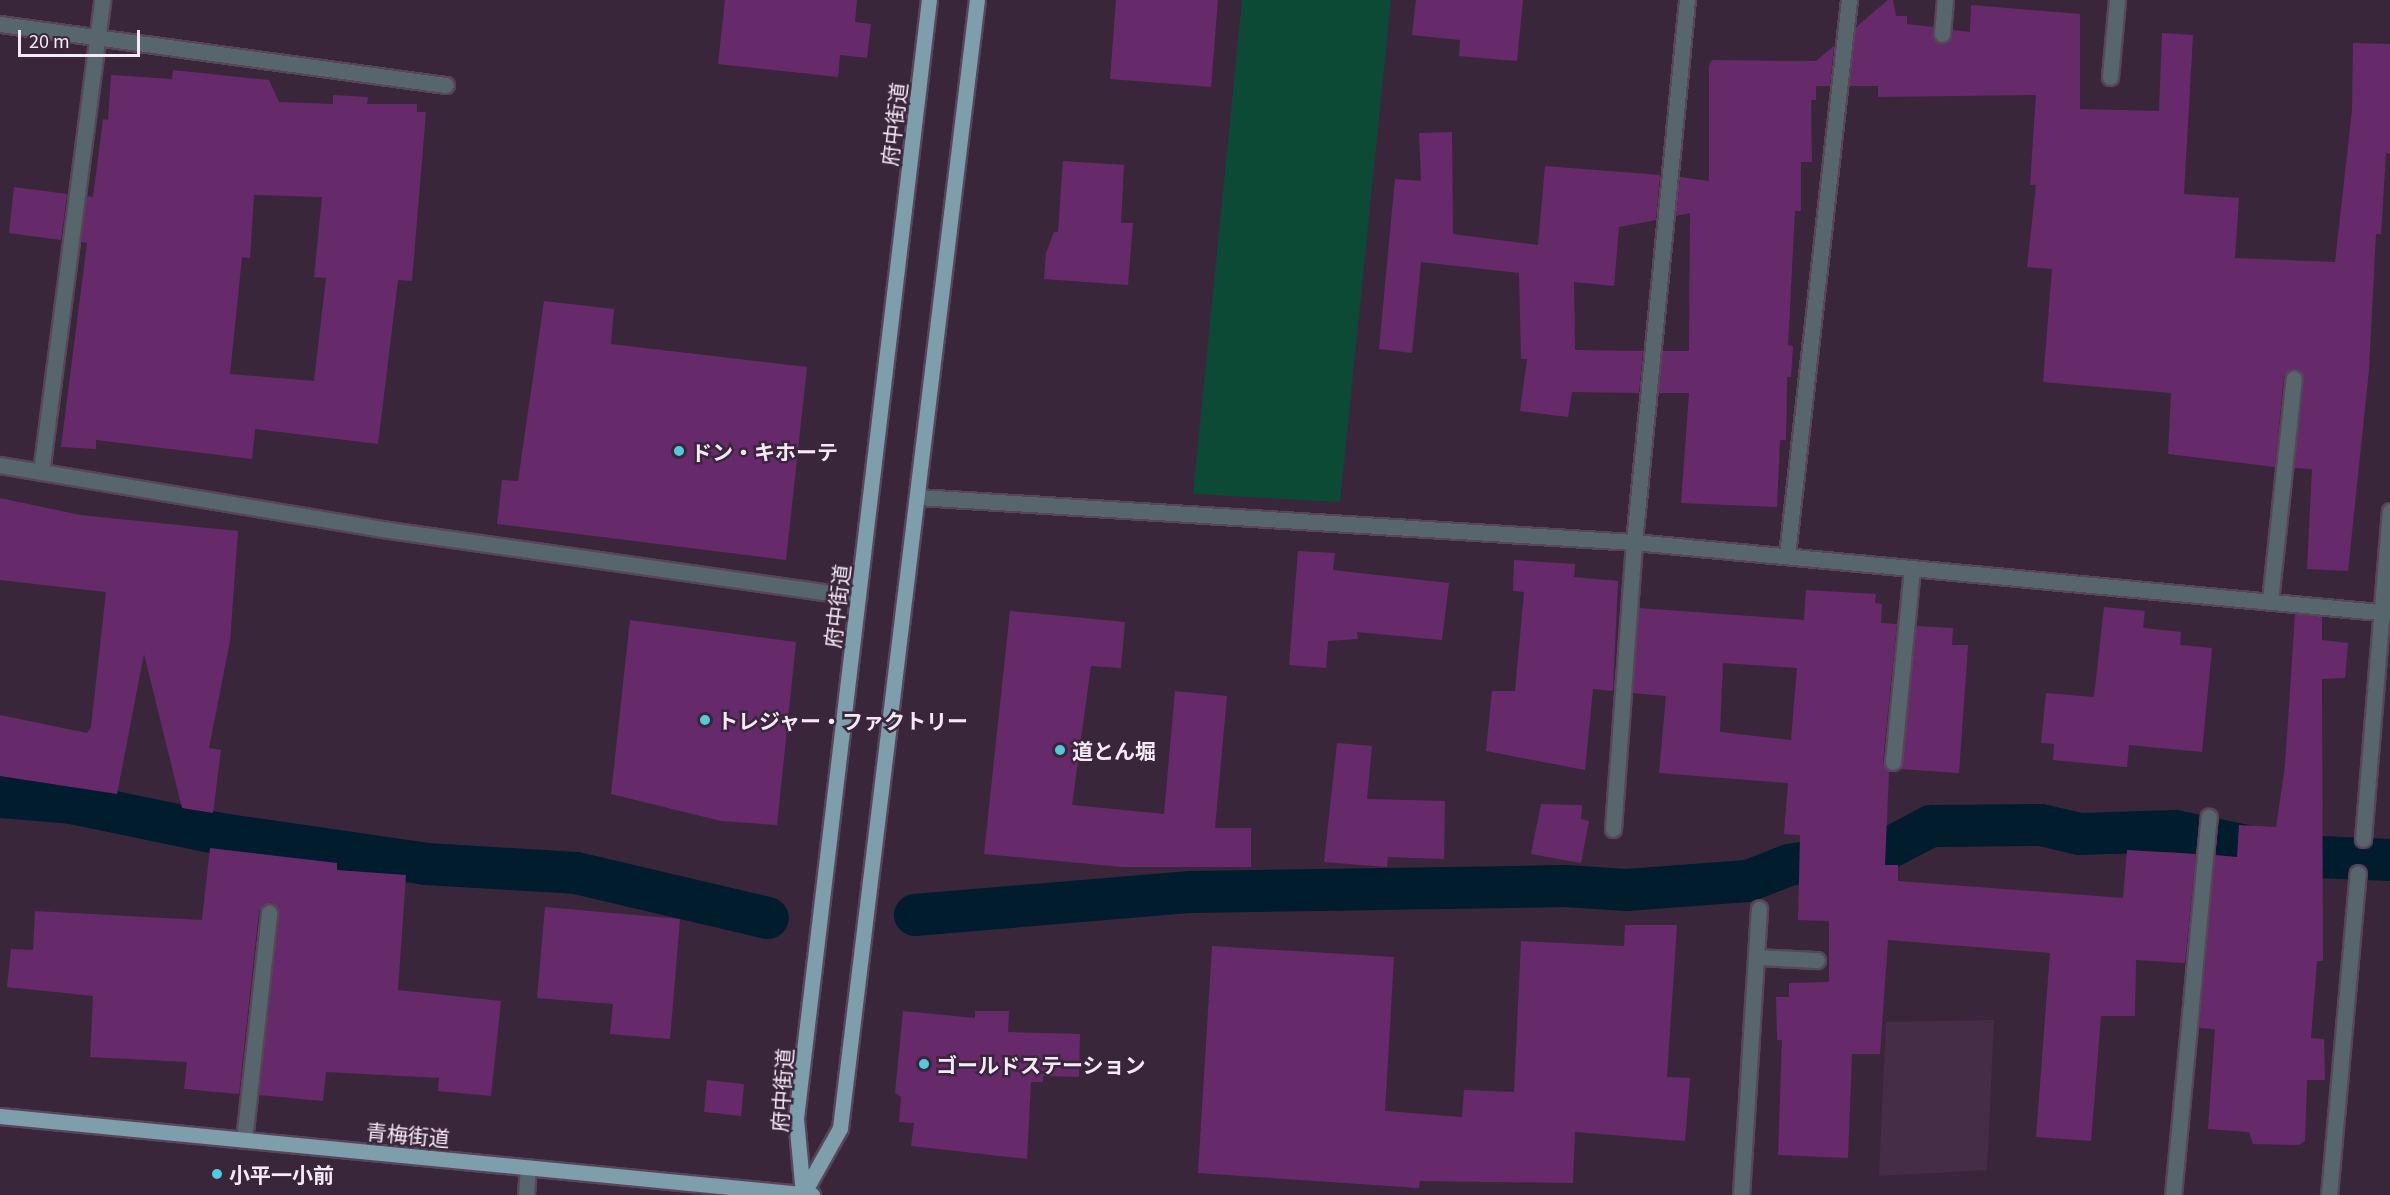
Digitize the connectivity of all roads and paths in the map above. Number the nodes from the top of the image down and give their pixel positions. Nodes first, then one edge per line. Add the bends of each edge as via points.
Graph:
1 (102, 0) edge
2 (929, 0) edge
3 (977, 0) edge
4 (1687, 0) edge
5 (1849, 0) edge
6 (1945, 0) edge
7 (2117, 0) edge
8 (0, 24) edge
9 (1942, 34) dead end
10 (98, 37) junction
11 (2110, 76) dead end
12 (447, 85) dead end
13 (2294, 378) dead end
14 (0, 465) edge
15 (40, 472) junction
16 (918, 497) junction
17 (2390, 511) edge
18 (1634, 542) junction
19 (1787, 555) junction
20 (1911, 568) junction
21 (858, 597) junction
22 (2270, 602) junction
23 (2386, 613) edge
24 (1893, 762) dead end
25 (2209, 817) dead end
26 (1612, 830) dead end
27 (2363, 839) dead end
28 (2358, 873) dead end
29 (1759, 909) dead end
30 (269, 912) dead end
31 (1756, 957) junction
32 (1817, 960) dead end
33 (0, 1116) edge
34 (243, 1140) junction
35 (528, 1167) junction
36 (526, 1195) edge
37 (808, 1195) edge
38 (1742, 1195) edge
39 (2173, 1195) edge
40 (2329, 1195) edge

1 - 10 street
2 - 21 main road, 府中街道
3 - 16 main road
4 - 18 street
5 - 19 street
6 - 9 street
7 - 11 street
8 - 10 street
10 - 12 street
10 - 15 street
13 - 22 street
14 - 15 street
15 - 21 street via 388,530
16 - 18 street
16 - 37 main road via 840,1128
17 - 23 street
18 - 19 street
18 - 26 street
19 - 20 street
20 - 22 street
20 - 24 street
21 - 37 main road, 府中街道 via 796,1118
22 - 23 street
23 - 27 street
25 - 39 street
28 - 40 street
29 - 31 street
30 - 34 street
31 - 32 street
31 - 38 street
33 - 34 main road, 青梅街道
34 - 35 main road, 青梅街道
35 - 36 street
35 - 37 main road, 青梅街道

